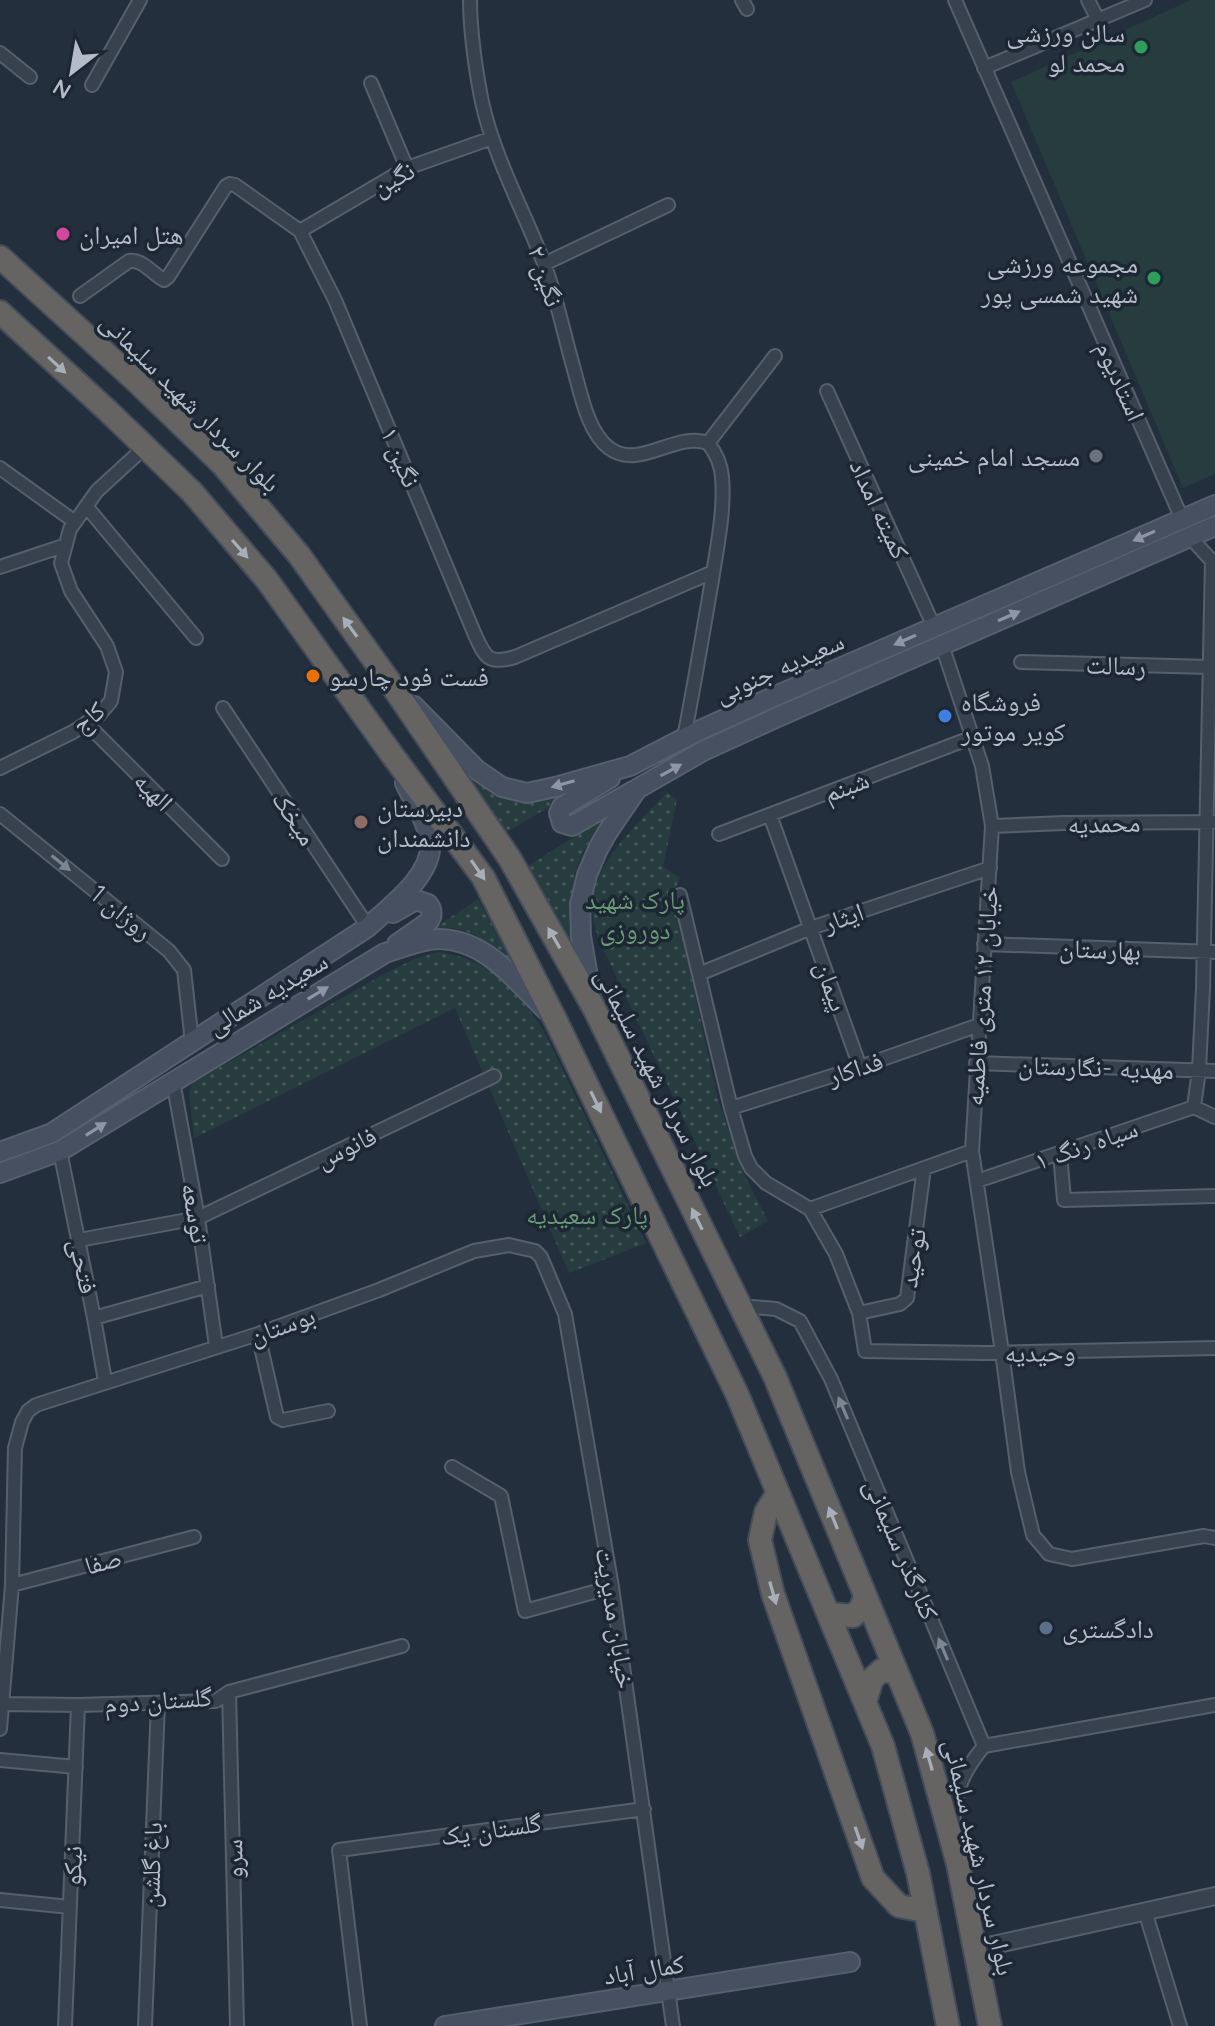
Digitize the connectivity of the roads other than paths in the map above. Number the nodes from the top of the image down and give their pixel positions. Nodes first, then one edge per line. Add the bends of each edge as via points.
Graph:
1 (139, 0) edge
2 (470, 0) edge
3 (955, 0) edge
4 (1088, 0) edge
5 (1145, 0) edge
6 (1098, 20) junction
7 (0, 53) edge
8 (984, 68) junction
9 (30, 77) dead end
10 (371, 83) dead end
11 (92, 85) dead end
12 (492, 138) junction
13 (407, 168) junction
14 (668, 205) dead end
15 (300, 231) junction
16 (0, 257) edge
17 (544, 264) junction
18 (80, 296) dead end
19 (0, 312) edge
20 (775, 356) dead end
21 (827, 391) dead end
22 (708, 443) junction
23 (145, 447) junction
24 (0, 468) edge
25 (1215, 505) edge
26 (86, 506) junction
27 (1182, 519) junction
28 (75, 522) junction
29 (1215, 526) edge
30 (1190, 537) junction
31 (66, 545) junction
32 (1214, 561) edge
33 (0, 567) edge
34 (713, 572) junction
35 (934, 627) junction
36 (196, 638) dead end
37 (942, 645) junction
38 (1021, 662) dead end
39 (1210, 667) junction
40 (389, 681) junction
41 (1212, 683) edge
42 (223, 708) dead end
43 (86, 723) junction
44 (973, 737) junction
45 (684, 738) junction
46 (390, 752) junction
47 (630, 766) junction
48 (0, 768) edge
49 (637, 789) junction
50 (0, 814) edge
51 (770, 815) junction
52 (1211, 822) edge
53 (992, 826) junction
54 (719, 834) dead end
55 (222, 859) dead end
56 (990, 868) junction
57 (680, 895) dead end
58 (368, 927) junction
59 (811, 928) junction
60 (984, 944) junction
61 (1210, 952) edge
62 (385, 953) junction
63 (699, 974) junction
64 (594, 1008) junction
65 (555, 1019) junction
66 (979, 1025) junction
67 (192, 1042) junction
68 (976, 1063) junction
69 (860, 1067) junction
70 (1199, 1070) junction
71 (1215, 1071) edge
72 (494, 1076) dead end
73 (173, 1081) junction
74 (1194, 1107) junction
75 (731, 1108) junction
76 (1215, 1117) edge
77 (60, 1151) junction
78 (972, 1151) junction
79 (0, 1152) edge
80 (1060, 1153) junction
81 (924, 1168) junction
82 (0, 1173) edge
83 (977, 1181) junction
84 (1215, 1196) edge
85 (810, 1209) junction
86 (198, 1218) junction
87 (79, 1240) junction
88 (535, 1251) joint
89 (208, 1286) junction
90 (740, 1306) junction
91 (859, 1313) junction
92 (94, 1318) junction
93 (258, 1334) junction
94 (216, 1346) junction
95 (1215, 1348) edge
96 (1002, 1352) junction
97 (105, 1381) junction
98 (328, 1411) dead end
99 (0, 1447) edge
100 (15, 1448) junction
101 (452, 1467) dead end
102 (778, 1493) junction
103 (194, 1537) dead end
104 (1215, 1538) edge
105 (12, 1585) junction
106 (612, 1587) junction
107 (865, 1596) junction
108 (828, 1614) junction
109 (402, 1646) dead end
110 (897, 1673) junction
111 (229, 1692) junction
112 (865, 1702) junction
113 (158, 1703) junction
114 (3, 1704) junction
115 (78, 1705) junction
116 (1215, 1705) edge
117 (0, 1729) edge
118 (984, 1746) junction
119 (0, 1760) edge
120 (76, 1767) junction
121 (644, 1809) junction
122 (951, 1838) junction
123 (1215, 1896) edge
124 (0, 1900) edge
125 (70, 1907) junction
126 (925, 1911) junction
127 (1145, 1911) junction
128 (975, 1949) junction
129 (850, 1962) dead end
130 (668, 1992) junction
131 (65, 2026) edge
132 (145, 2026) edge
133 (237, 2026) edge
134 (360, 2026) edge
135 (445, 2026) edge
136 (673, 2026) edge
137 (948, 2026) edge
138 (990, 2026) edge
139 (1180, 2026) edge

1 - 11 street
2 - 12 street, نگین ۲ via 482,103
3 - 8 street, استادیوم
4 - 6 street
5 - 6 street
6 - 8 street
7 - 9 street
8 - 27 street, استادیوم
10 - 13 street
12 - 13 street, نگین
12 - 17 street, نگین ۲
13 - 15 street, نگین
14 - 17 street
15 - 18 street via 230,184 164,280 134,260
15 - 34 street, نگین ۱ via 335,300 488,658 515,657
40 -> 16 highway, بلوار سردار شهید سلیمانی via 299,555 222,464
17 - 22 street, نگین ۲ via 585,410 607,447 632,456 687,441
19 -> 23 highway
20 - 22 street
21 - 35 street, کمیته امداد
22 - 34 street via 718,458 723,488
23 - 26 street
23 -> 46 highway via 192,492 267,580
24 - 28 street
25 - 27 main road, سعیدیه جنوبی
26 - 28 street
26 - 36 street
27 -> 35 main road, سعیدیه جنوبی
28 - 31 street
29 - 30 main road, سعیدیه جنوبی
30 - 32 street
37 -> 30 main road, سعیدیه جنوبی
31 - 33 street
31 - 43 street, کاج via 61,563 71,591 107,646 116,672 111,701
32 - 39 street
34 - 45 street
35 -> 45 main road, سعیدیه جنوبی
37 - 44 street, خیابان ۱۲ متری فاطمیه
49 -> 37 main road, سعیدیه جنوبی via 703,751
38 - 39 street, رسالت
39 - 41 street
47 -> 40 main road, سعیدیه جنوبی via 527,793 502,787 477,770
64 -> 40 highway, بلوار سردار شهید سلیمانی via 510,859
41 - 52 street
42 - 58 street, میخک
43 - 48 street, کاج
43 - 55 street, الهیه
44 - 51 street, شبنم
44 - 53 street, خیابان ۱۲ متری فاطمیه
45 - 47 main road, سعیدیه جنوبی
46 - 58 main road, سعیدیه شمالی via 430,846 427,864 409,888
46 -> 65 highway via 483,877
47 - 49 main road via 562,807 560,820 572,826
49 - 64 main road, سعیدیه جنوبی via 598,849 580,904
50 -> 67 street, روژان 1 via 169,951 184,970
51 - 54 street, شبنم
51 - 59 street, پیمان
52 - 53 street, محمدیه
52 - 61 street
53 - 56 street, خیابان ۱۲ متری فاطمیه
56 - 59 street, ایثار
56 - 60 street, خیابان ۱۲ متری فاطمیه
57 - 63 street
58 - 62 main road via 416,900 431,907 427,923
58 - 67 main road, سعیدیه شمالی
59 - 63 street, ایثار
59 - 69 street, پیمان
60 - 61 street, بهارستان
60 - 66 street, خیابان ۱۲ متری فاطمیه
61 - 70 street
62 - 65 main road, سعیدیه شمالی via 437,939 467,943 491,957
73 -> 62 main road, سعیدیه شمالی
63 - 75 street
90 -> 64 highway, بلوار سردار شهید سلیمانی
65 -> 102 highway via 737,1394
66 - 68 street, خیابان ۱۲ متری فاطمیه
66 - 69 street, فداکار
67 - 79 main road, سعیدیه شمالی via 52,1133
68 - 70 street, مهدیه -نگارستان
68 - 78 street, خیابان ۱۲ متری فاطمیه
69 - 75 street, فداکار
70 - 71 street, مهدیه -نگارستان
70 - 74 street
72 - 86 street, فانوس
77 -> 73 main road, سعیدیه شمالی
73 - 86 street, توسعه
74 - 76 street
74 - 80 street, سیاه رنگ ۱
75 - 85 street via 751,1168
77 - 82 main road, سعیدیه شمالی
77 - 87 street, فتحی
78 - 81 street
78 - 83 street, خیابان ۱۲ متری فاطمیه
80 - 83 street, سیاه رنگ ۱
80 - 84 street via 1064,1200
81 - 85 street
81 - 91 street, توحید via 907,1298
83 - 96 street, خیابان ۱۲ متری فاطمیه
85 - 91 street via 836,1254
86 - 87 street, فانوس
86 - 89 street, توسعه
87 - 92 street, فتحی
88 - 93 street, بوستان via 509,1245 474,1251
88 - 106 street, خیابان مدیریت via 565,1314
89 - 92 street
89 - 94 street, توسعه
107 -> 90 highway, بلوار سردار شهید سلیمانی via 775,1377
118 -> 90 street, کنارگذر سلیمانی via 831,1379 800,1321 776,1309
91 - 96 street, وحیدیه via 865,1351
92 - 97 street, فتحی
93 - 94 street, بوستان
93 - 98 street via 277,1417
94 - 97 street, بوستان
95 - 96 street, وحیدیه
96 - 104 street, خیابان ۱۲ متری فاطمیه via 1018,1472 1033,1535 1049,1554 1072,1559
97 - 100 street, بوستان via 36,1405 22,1422
99 - 100 street
100 - 105 street
101 - 106 street via 501,1496 525,1611
102 - 108 highway
102 -> 126 highway via 766,1512 760,1540 788,1638 873,1878 899,1906
103 - 105 street, صفا
105 - 114 street
106 - 121 street, خیابان مدیریت
107 - 108 highway via 853,1616
107 - 110 highway, بلوار سردار شهید سلیمانی
108 - 112 highway
109 - 111 street, گلستان دوم
110 - 112 highway via 882,1670 872,1679
122 -> 110 highway, بلوار سردار شهید سلیمانی via 922,1733
111 - 113 street, گلستان دوم via 216,1701
111 - 133 street, سرو
112 - 126 highway via 883,1746
113 - 115 street, گلستان دوم
113 - 132 street, باغ گلشن
114 - 115 street, گلستان دوم
114 - 117 street
115 - 120 street, نیکو
116 - 118 street
118 - 122 street via 961,1779
119 - 120 street
120 - 125 street, نیکو
121 - 130 street, خیابان مدیریت
121 - 134 street, گلستان یک via 339,1850
122 - 128 highway, بلوار سردار شهید سلیمانی
123 - 127 street
124 - 125 street
125 - 131 street, نیکو
126 - 137 highway
127 - 128 street
127 - 139 street
128 - 138 highway, بلوار سردار شهید سلیمانی
129 - 130 main road, کمال آباد
130 - 135 main road, کمال آباد
130 - 136 street, خیابان مدیریت

